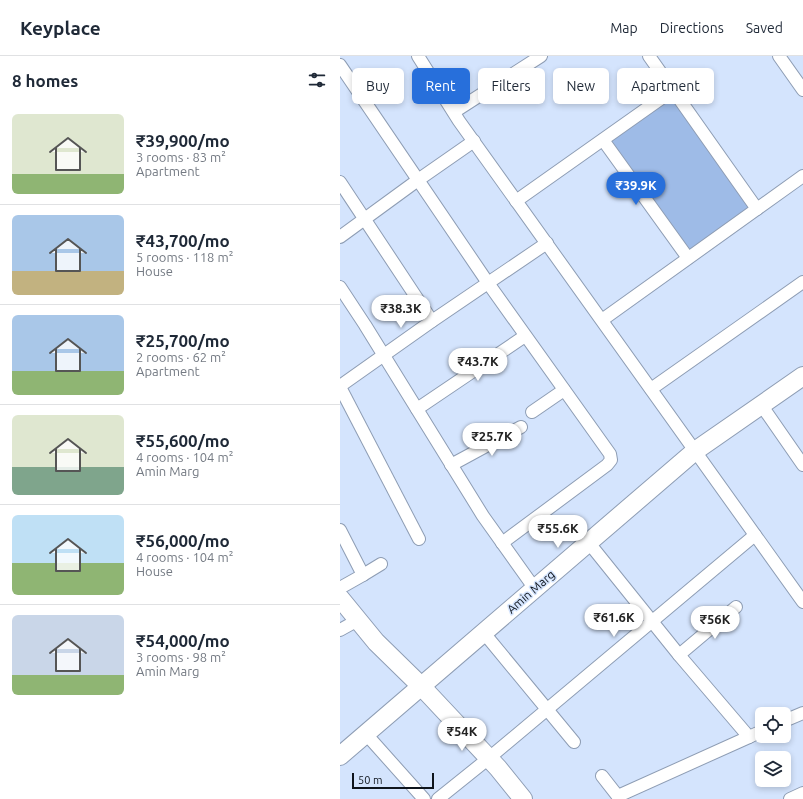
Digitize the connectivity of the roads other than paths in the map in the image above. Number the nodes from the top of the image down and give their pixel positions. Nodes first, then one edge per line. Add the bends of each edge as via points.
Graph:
1 (418, 56) edge
2 (541, 56) edge
3 (648, 56) edge
4 (779, 56) edge
5 (340, 65) edge
6 (657, 68) edge
7 (803, 90) edge
8 (653, 104) edge
9 (683, 104) edge
10 (454, 112) junction
11 (603, 140) junction
12 (474, 141) junction
13 (803, 176) edge
14 (418, 180) junction
15 (340, 182) edge
16 (516, 200) junction
17 (757, 209) junction
18 (365, 220) junction
19 (340, 237) edge
20 (547, 244) junction
21 (688, 258) junction
22 (803, 282) edge
23 (488, 283) junction
24 (342, 293) edge
25 (602, 320) junction
26 (432, 322) junction
27 (525, 336) junction
28 (384, 355) junction
29 (803, 376) edge
30 (340, 387) edge
31 (651, 389) junction
32 (564, 390) junction
33 (762, 406) junction
34 (417, 409) junction
35 (532, 412) dead end
36 (520, 427) dead end
37 (695, 451) junction
38 (451, 465) junction
39 (803, 465) edge
40 (340, 530) edge
41 (755, 535) junction
42 (419, 539) dead end
43 (502, 543) junction
44 (589, 543) junction
45 (381, 564) dead end
46 (363, 575) junction
47 (340, 588) edge
48 (535, 589) junction
49 (340, 598) edge
50 (803, 602) edge
51 (736, 607) dead end
52 (358, 620) junction
53 (652, 622) junction
54 (340, 630) edge
55 (484, 633) junction
56 (679, 655) junction
57 (422, 687) junction
58 (547, 710) junction
59 (803, 713) edge
60 (791, 718) edge
61 (366, 734) junction
62 (755, 734) edge
63 (749, 737) junction
64 (574, 742) dead end
65 (340, 756) edge
66 (489, 758) junction
67 (602, 776) dead end
68 (803, 793) edge
69 (619, 798) edge
70 (424, 799) edge
71 (438, 799) edge
72 (523, 799) edge
73 (790, 799) edge

1 - 10 street
2 - 10 street
3 - 6 street
4 - 7 street
5 - 14 street
8 - 11 street
9 - 17 street
10 - 12 street
11 - 16 street
11 - 21 street
12 - 14 street
12 - 16 street
13 - 17 street
14 - 18 street
14 - 23 street
15 - 18 street
16 - 20 street
17 - 21 street
18 - 19 street
18 - 26 street
20 - 23 street
20 - 25 street
21 - 25 street
22 - 31 street
23 - 26 street
23 - 27 street
24 - 28 street
25 - 31 street
26 - 28 street
27 - 32 street
27 - 34 street
28 - 30 street
28 - 34 street
29 - 33 main road, Amin Marg
30 - 42 street
31 - 37 street
32 - 35 street
32 - 43 street via 610,454 611,460
33 - 37 main road, Amin Marg
33 - 39 street
34 - 38 street
36 - 38 street
37 - 41 street
37 - 44 main road, Amin Marg
38 - 43 street
40 - 46 street
41 - 50 street
41 - 53 street
43 - 48 street
44 - 48 main road, Amin Marg
44 - 53 street
45 - 46 street
46 - 47 street
48 - 55 main road, Amin Marg
49 - 52 main road
51 - 56 street
52 - 54 street
52 - 57 main road via 376,642
53 - 56 street
53 - 58 street
55 - 57 main road, Amin Marg
55 - 58 street
56 - 63 street
57 - 61 main road, Amin Marg
57 - 66 main road
58 - 64 street
58 - 66 street
59 - 60 street
61 - 65 main road, Amin Marg
61 - 70 street
62 - 63 street
63 - 69 street
66 - 71 street
66 - 72 main road
67 - 69 street
68 - 73 street

